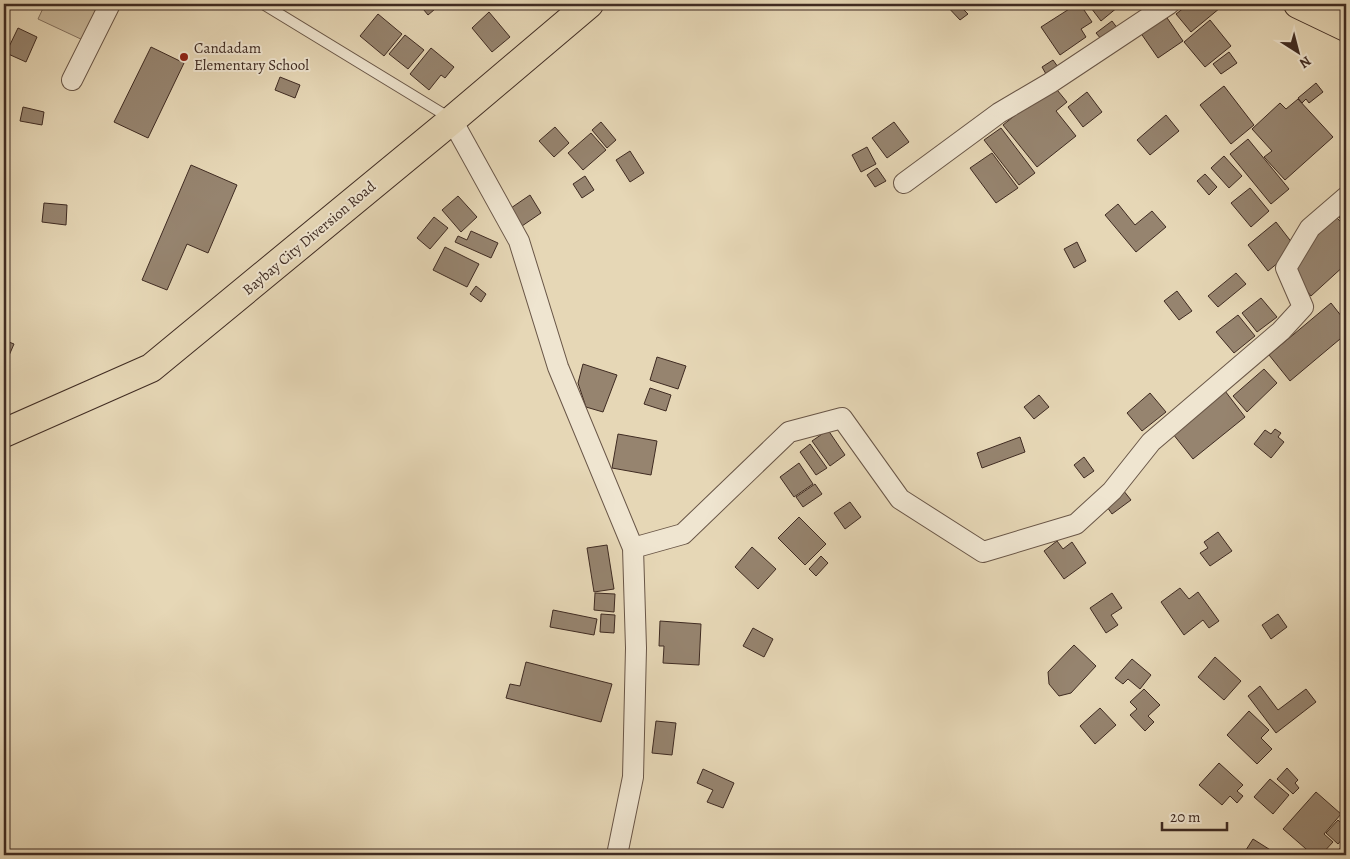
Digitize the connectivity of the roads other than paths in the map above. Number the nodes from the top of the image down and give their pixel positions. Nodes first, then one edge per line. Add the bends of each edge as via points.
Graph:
1 (110, 4) edge
2 (263, 4) edge
3 (589, 4) edge
4 (1169, 4) edge
5 (1298, 4) edge
6 (1346, 27) edge
7 (72, 80) dead end
8 (452, 120) junction
9 (904, 183) dead end
10 (1346, 197) edge
11 (4, 433) edge
12 (632, 548) junction
13 (617, 855) edge

1 - 7 street
2 - 8 lane
3 - 8 highway, Baybay City Diversion Road
4 - 9 street via 1050,83 999,112
5 - 6 highway
8 - 11 highway, Baybay City Diversion Road via 151,368
8 - 12 street via 519,241 558,367
10 - 12 street via 1310,228 1286,268 1303,307 1282,330 1151,442 1112,491 1076,524 983,552 900,499 842,418 789,432 683,534
12 - 13 street via 636,648 633,777

